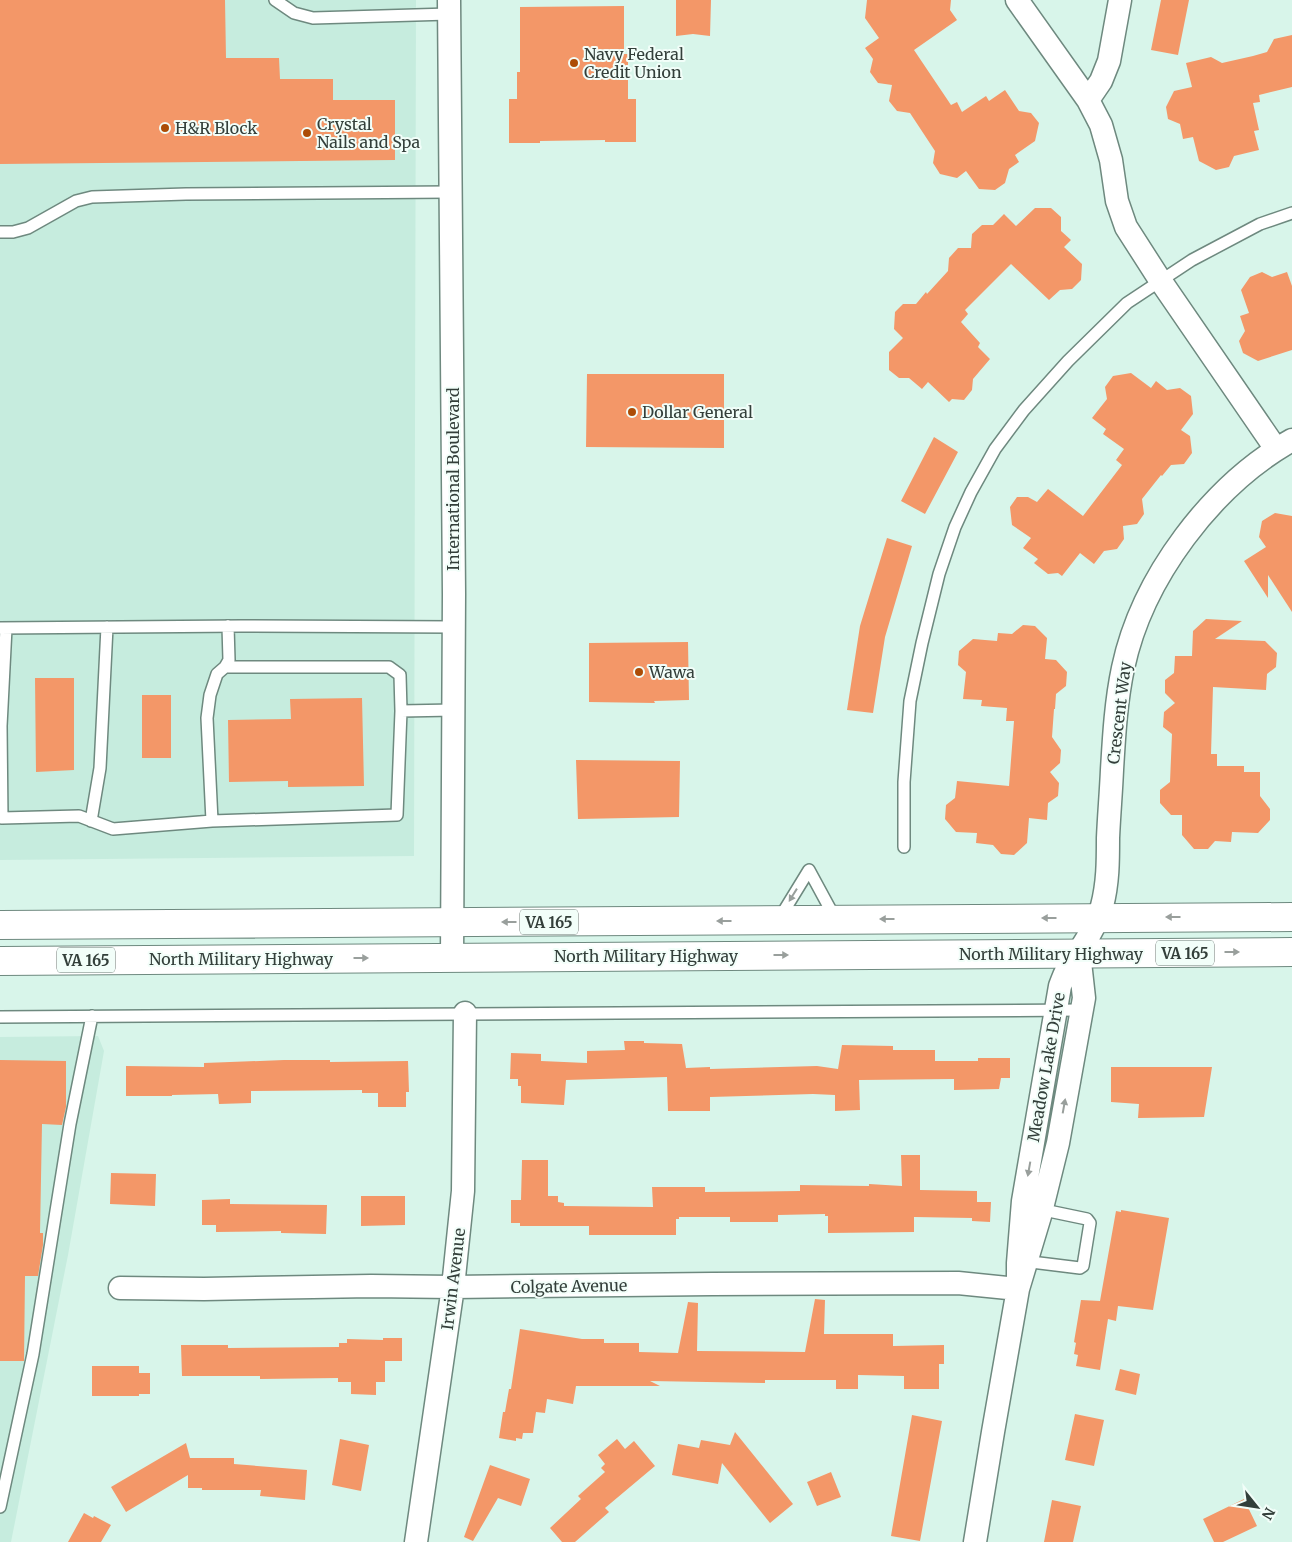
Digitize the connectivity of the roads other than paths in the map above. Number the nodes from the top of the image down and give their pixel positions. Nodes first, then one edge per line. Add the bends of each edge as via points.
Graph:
1 (275, 0) edge
2 (1017, 0) edge
3 (1120, 0) edge
4 (449, 7) edge
5 (1088, 100) junction
6 (450, 192) junction
7 (1292, 214) edge
8 (0, 232) edge
9 (1160, 280) junction
10 (1284, 444) edge
11 (228, 626) junction
12 (108, 627) junction
13 (454, 627) junction
14 (3, 628) edge
15 (226, 667) junction
16 (454, 710) junction
17 (402, 711) junction
18 (1, 726) edge
19 (91, 821) junction
20 (212, 821) junction
21 (904, 847) dead end
22 (1292, 917) edge
23 (1098, 918) junction
24 (778, 920) junction
25 (836, 920) junction
26 (452, 922) junction
27 (0, 925) edge
28 (1292, 952) edge
29 (1079, 953) junction
30 (452, 958) junction
31 (0, 961) edge
32 (1055, 1010) junction
33 (1082, 1010) junction
34 (465, 1013) junction
35 (92, 1016) junction
36 (0, 1017) edge
37 (1032, 1209) junction
38 (1022, 1261) junction
39 (453, 1287) junction
40 (120, 1288) dead end
41 (1018, 1289) junction
42 (0, 1507) edge
43 (416, 1542) edge
44 (975, 1542) edge

1 - 4 lane via 294,13 313,18
2 - 5 street
3 - 5 street via 1108,61 1101,81
4 - 6 street, International Boulevard
5 - 9 street via 1101,125 1126,228
6 - 8 lane via 92,197 76,201 28,228
6 - 13 street, International Boulevard
7 - 9 lane via 1260,224
9 - 10 street
9 - 21 lane via 1127,302 1024,410 995,449 955,526 939,574 910,701 904,782
10 - 23 street, Crescent Way via 1225,490 1194,526 1150,593 1134,630 1123,668 1116,720 1107,880
11 - 12 lane
11 - 13 lane
11 - 15 lane via 229,660
12 - 14 lane
12 - 19 lane via 100,768
13 - 16 street, International Boulevard
14 - 18 lane
15 - 17 lane via 389,667 400,675
15 - 20 lane via 218,674 210,695 207,718
16 - 17 lane
16 - 26 street, International Boulevard
17 - 20 lane via 397,815
18 - 19 lane via 2,818 79,816
19 - 20 lane via 113,829
22 -> 23 main road, VA 165
23 -> 25 main road, VA 165
23 - 29 street, Crescent Way
24 - 25 main road, VA 165
25 -> 24 lane via 809,870
24 -> 26 main road, VA 165
26 - 27 main road, VA 165
26 - 30 street, International Boulevard
29 -> 28 main road, North Military Highway / VA 165
30 -> 29 main road, North Military Highway / VA 165
29 - 32 street, Meadow Lake Drive via 1068,966
29 - 33 street, Meadow Lake Drive via 1084,998
31 -> 30 main road, North Military Highway / VA 165
32 - 33 lane
32 - 34 lane
32 -> 37 street, Meadow Lake Drive
37 -> 33 street, Meadow Lake Drive via 1058,1142
34 - 35 lane
34 - 39 street, Irwin Avenue via 463,1191
35 - 36 lane
35 - 42 lane via 70,1124 33,1354
37 - 38 street, Meadow Lake Drive
37 - 38 lane via 1087,1218 1090,1223 1083,1266
38 - 41 street, Meadow Lake Drive
39 - 40 street, Colgate Avenue
39 - 41 street, Colgate Avenue via 958,1283
39 - 43 street, Irwin Avenue
41 - 44 street, Meadow Lake Drive

